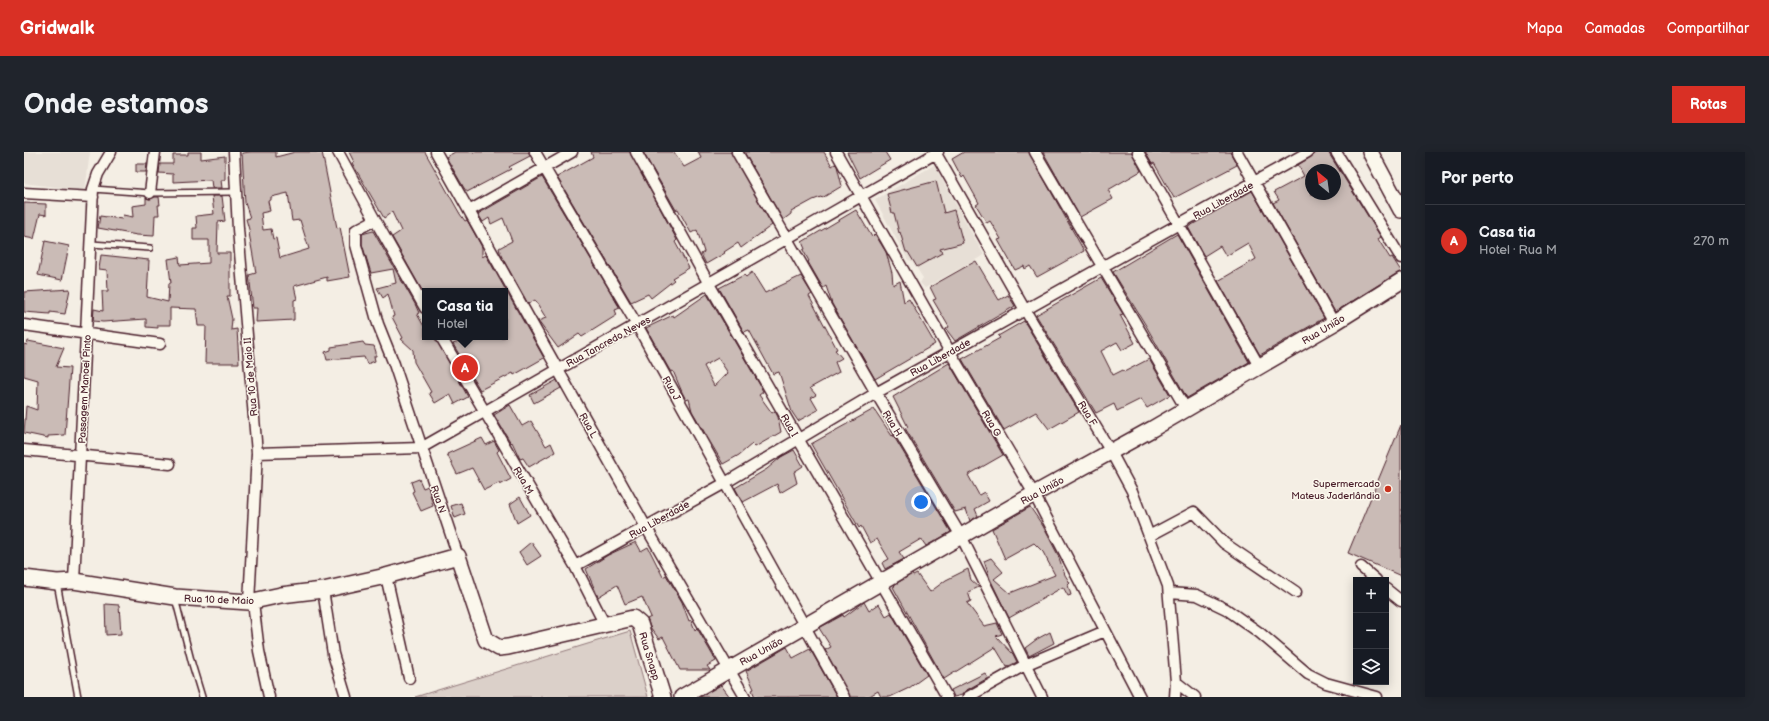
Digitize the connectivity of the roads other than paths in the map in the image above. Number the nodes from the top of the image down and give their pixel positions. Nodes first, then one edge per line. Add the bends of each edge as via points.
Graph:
1 (111, 152) edge
2 (155, 152) edge
3 (234, 152) edge
4 (338, 152) edge
5 (436, 152) edge
6 (535, 152) edge
7 (572, 152) edge
8 (636, 152) edge
9 (737, 152) edge
10 (836, 152) edge
11 (936, 152) edge
12 (1036, 152) edge
13 (1138, 152) edge
14 (1237, 152) edge
15 (1308, 152) edge
16 (1336, 152) edge
17 (1370, 152) edge
18 (544, 168) junction
19 (1254, 183) junction
20 (235, 192) junction
21 (24, 193) edge
22 (93, 193) junction
23 (150, 193) junction
24 (860, 196) junction
25 (1401, 210) edge
26 (469, 211) junction
27 (375, 220) junction
28 (1179, 224) junction
29 (787, 239) junction
30 (91, 244) junction
31 (150, 248) dead end
32 (1401, 258) edge
33 (1102, 266) junction
34 (1401, 281) edge
35 (709, 284) junction
36 (422, 303) edge
37 (1025, 310) junction
38 (1334, 323) junction
39 (24, 325) edge
40 (637, 325) junction
41 (86, 333) junction
42 (443, 340) edge
43 (160, 344) dead end
44 (950, 352) junction
45 (1259, 366) junction
46 (558, 369) junction
47 (876, 393) junction
48 (1186, 409) junction
49 (484, 411) junction
50 (798, 439) junction
51 (421, 448) junction
52 (24, 450) edge
53 (1111, 452) junction
54 (257, 453) junction
55 (80, 455) junction
56 (170, 464) dead end
57 (725, 483) junction
58 (1034, 494) junction
59 (646, 527) junction
60 (961, 536) junction
61 (1149, 536) junction
62 (458, 556) junction
63 (575, 566) junction
64 (1361, 568) dead end
65 (386, 576) junction
66 (1372, 577) edge
67 (24, 578) edge
68 (74, 581) junction
69 (57, 582) junction
70 (881, 582) junction
71 (323, 590) junction
72 (1389, 591) edge
73 (1296, 592) dead end
74 (1169, 593) junction
75 (175, 597) junction
76 (1401, 601) edge
77 (251, 602) junction
78 (634, 618) joint
79 (605, 624) junction
80 (805, 627) junction
81 (1105, 631) junction
82 (1025, 665) junction
83 (729, 669) junction
84 (409, 678) dead end
85 (1176, 682) junction
86 (78, 697) edge
87 (202, 697) edge
88 (269, 697) edge
89 (346, 697) edge
90 (663, 697) edge
91 (682, 697) edge
92 (745, 697) edge
93 (844, 697) edge
94 (947, 697) edge
95 (968, 697) edge
96 (1042, 697) edge
97 (1140, 697) edge
98 (1175, 697) edge
99 (1196, 697) edge
100 (1377, 697) edge

1 - 22 street, Passagem Manoel Pinto via 98,174
2 - 23 street
3 - 20 street, Rua 10 de Maio II
4 - 27 street
5 - 26 street, Rua L
6 - 18 street, Rua J
7 - 18 street
8 - 35 street, Rua I
9 - 29 street, Rua H
10 - 24 street, Rua G
11 - 24 street, Rua Tancredo Neves
11 - 37 street, Rua F
12 - 33 street
13 - 28 street
14 - 19 street
15 - 19 street, Rua Liberdade
16 - 32 street
17 - 25 main road
18 - 26 street
18 - 40 street, Rua J
19 - 28 street, Rua Liberdade
19 - 38 street
20 - 23 lane
20 - 54 street, Rua 10 de Maio II
21 - 22 street
22 - 23 lane
22 - 30 street, Passagem Manoel Pinto
24 - 29 street, Rua Tancredo Neves
24 - 44 street, Rua G
26 - 46 street, Rua L
27 - 36 street
27 - 51 street, Rua N via 356,230 356,244 378,324 394,364
28 - 33 street, Rua Liberdade
28 - 45 street
29 - 35 street, Rua Tancredo Neves
29 - 47 street, Rua H
30 - 31 lane
30 - 41 street, Passagem Manoel Pinto
33 - 37 street, Rua Liberdade
33 - 48 street
34 - 38 main road, Rua União
35 - 40 street, Rua Tancredo Neves
35 - 50 street, Rua I
37 - 44 street, Rua Liberdade
37 - 53 street, Rua F
38 - 45 main road, Rua União
39 - 41 street
40 - 46 street, Rua Tancredo Neves
40 - 57 street, Rua J
41 - 43 street
41 - 55 street, Passagem Manoel Pinto
42 - 49 street, Rua M
44 - 47 street, Rua Liberdade
44 - 58 street, Rua G
45 - 48 main road, Rua União
46 - 49 street, Rua Tancredo Neves
46 - 59 street, Rua L
47 - 50 street, Rua Liberdade
47 - 60 street, Rua H
48 - 53 main road, Rua União
49 - 51 street, Rua Tancredo Neves
49 - 63 street, Rua M
50 - 57 street, Rua Liberdade
50 - 70 street, Rua I
51 - 54 street, Rua Tancredo Neves
51 - 62 street, Rua N
52 - 55 street
53 - 58 main road, Rua União
53 - 61 street, Rua F via 1132,491
54 - 77 street, Rua 10 de Maio II
55 - 56 street
55 - 68 street, Passagem Manoel Pinto
57 - 59 street, Rua Liberdade
57 - 80 street, Rua J
58 - 60 main road, Rua União
58 - 81 street, Rua G
59 - 63 street, Rua Liberdade
59 - 83 street, Rua L
60 - 70 main road, Rua União
60 - 82 street, Rua H
61 - 73 street via 1194,512 1224,543
61 - 74 street, Rua F
62 - 65 main road, Rua 10 de Maio
62 - 79 main road, Rua N via 486,640 499,648
63 - 79 street, Rua M
64 - 66 street
65 - 71 main road, Rua 10 de Maio
65 - 84 street
67 - 69 main road, Rua 10 de Maio
68 - 69 main road, Rua 10 de Maio
68 - 75 main road, Rua 10 de Maio
69 - 86 lane
70 - 80 main road, Rua União
70 - 94 street, Rua I
71 - 77 main road, Rua 10 de Maio via 280,595
71 - 89 street via 333,654
72 - 76 street
74 - 85 street, Rua F
74 - 100 street via 1196,595 1220,606 1260,633 1308,674
75 - 77 main road, Rua 10 de Maio
75 - 87 lane
77 - 88 street, Rua 10 de Maio II
78 - 79 main road, Rua N
78 - 90 main road, Rua Snapp via 640,624
80 - 83 main road, Rua União
80 - 93 street
81 - 82 street
81 - 97 street, Rua G
82 - 95 street
82 - 96 street, Rua H
83 - 91 main road, Rua União
83 - 92 street, Rua L
85 - 98 street, Rua F
85 - 99 street

